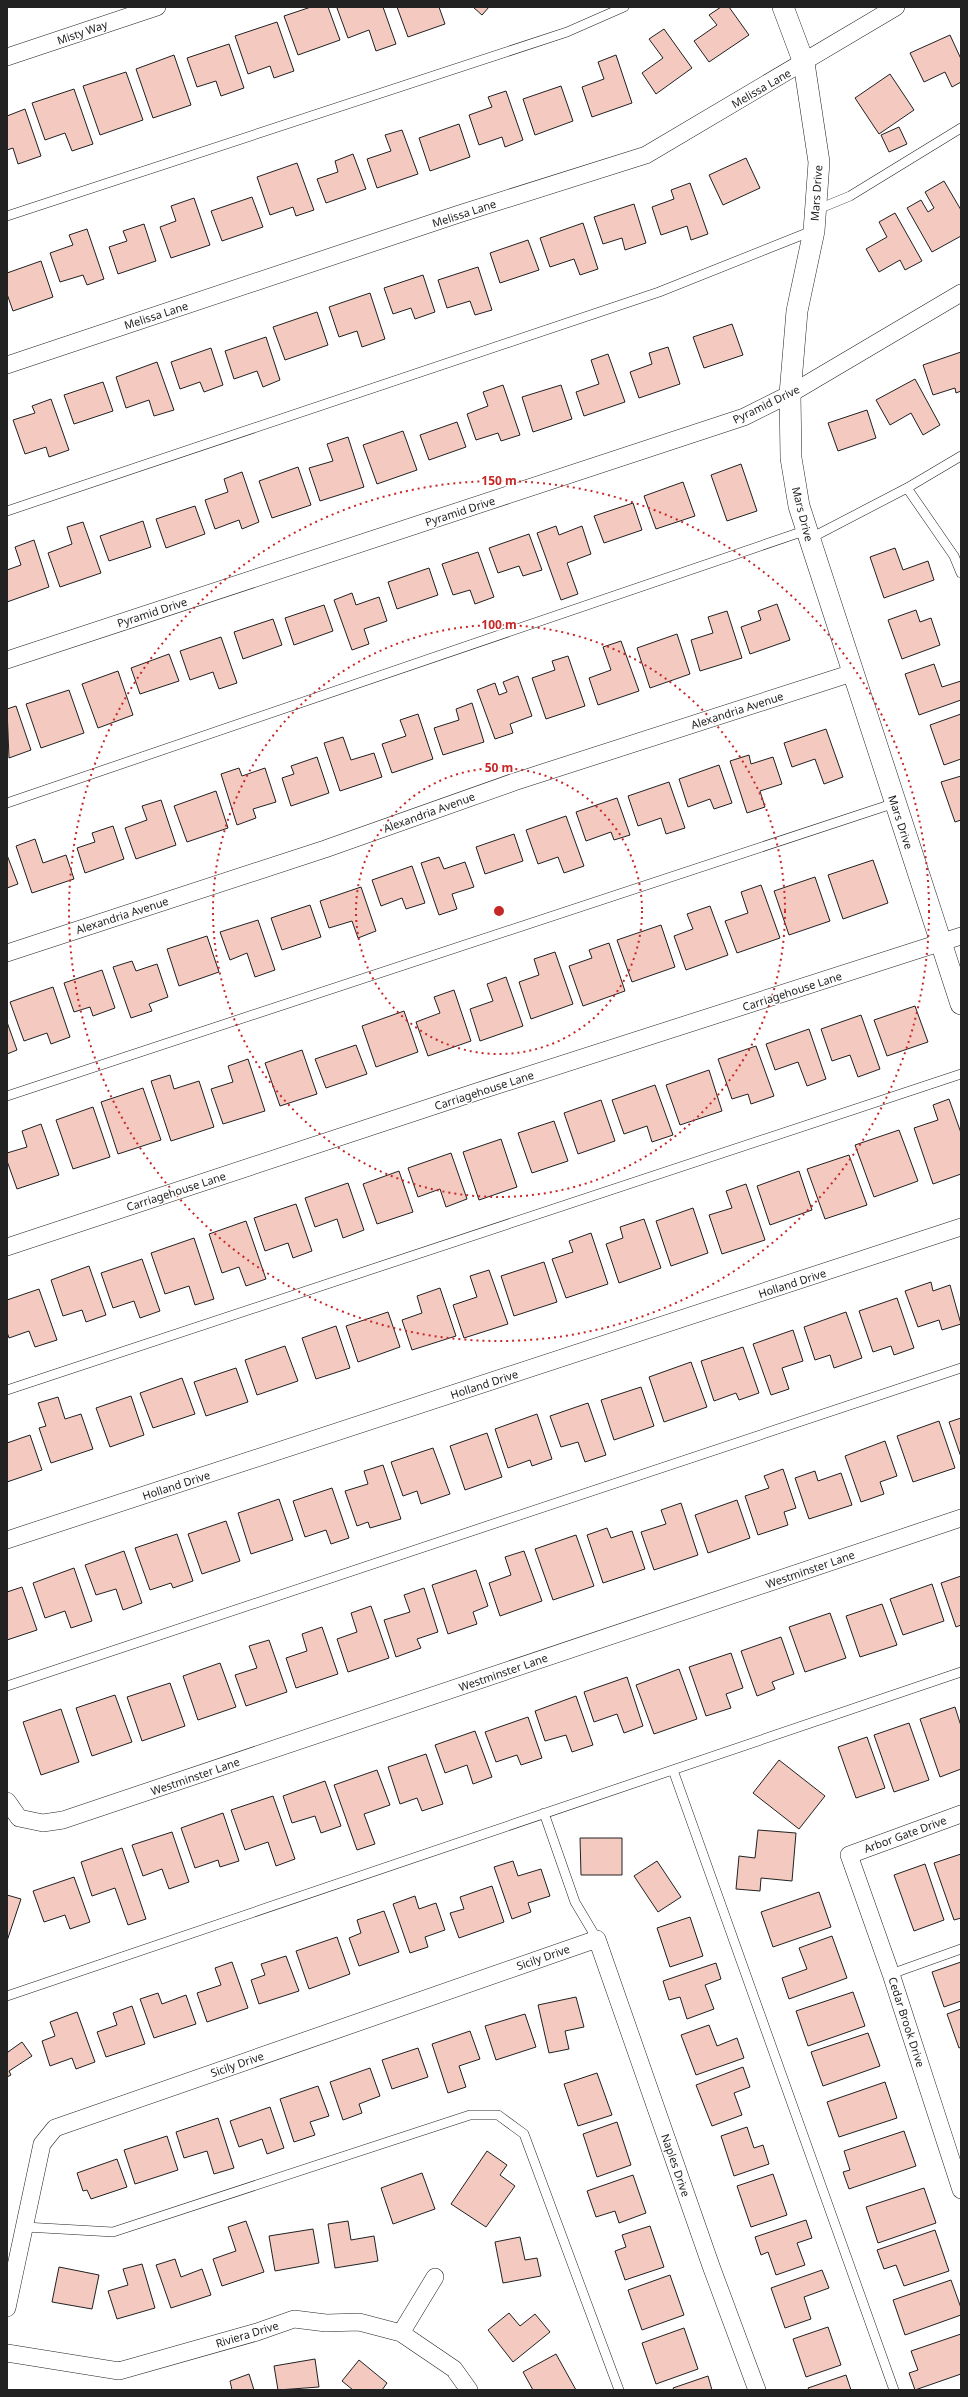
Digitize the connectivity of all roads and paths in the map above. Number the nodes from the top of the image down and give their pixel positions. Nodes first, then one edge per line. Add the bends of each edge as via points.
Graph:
1 (157, 7) edge
2 (623, 7) edge
3 (783, 7) edge
4 (896, 7) edge
5 (7, 58) edge
6 (804, 63) junction
7 (961, 128) edge
8 (815, 210) junction
9 (7, 216) edge
10 (814, 231) junction
11 (961, 293) edge
12 (7, 365) edge
13 (790, 394) junction
14 (961, 456) edge
15 (907, 488) junction
16 (7, 511) edge
17 (808, 534) junction
18 (961, 573) edge
19 (7, 660) edge
20 (852, 673) junction
21 (7, 803) edge
22 (895, 803) junction
23 (961, 936) edge
24 (940, 943) junction
25 (7, 953) edge
26 (961, 1004) edge
27 (961, 1074) edge
28 (7, 1096) edge
29 (961, 1227) edge
30 (7, 1247) edge
31 (961, 1368) edge
32 (7, 1390) edge
33 (961, 1518) edge
34 (7, 1540) edge
35 (961, 1672) edge
36 (7, 1686) edge
37 (673, 1770) junction
38 (7, 1801) edge
39 (544, 1813) junction
40 (961, 1814) edge
41 (848, 1855) joint
42 (597, 1939) junction
43 (961, 1949) edge
44 (892, 1974) junction
45 (7, 1996) edge
46 (961, 2190) edge
47 (25, 2227) junction
48 (436, 2277) dead end
49 (7, 2308) edge
50 (401, 2333) junction
51 (7, 2353) edge
52 (469, 2390) edge
53 (619, 2390) edge
54 (757, 2390) edge
55 (894, 2390) edge

1 - 5 street, Misty Way
2 - 9 lane via 567,32
3 - 6 street, Mars Drive
4 - 6 street, Melissa Lane
6 - 8 street, Mars Drive via 819,162
6 - 12 street, Melissa Lane via 646,155 459,214
7 - 8 lane via 850,196
8 - 10 street, Mars Drive
10 - 13 street, Mars Drive via 797,311
10 - 16 lane via 658,292
11 - 13 street, Pyramid Drive
13 - 17 street, Mars Drive via 791,458 799,506
13 - 19 street, Pyramid Drive via 744,417
14 - 15 lane
15 - 17 lane
15 - 18 lane via 954,556
17 - 20 street, Mars Drive
17 - 21 lane
20 - 22 street, Mars Drive
20 - 25 street, Alexandria Avenue via 514,782 325,849
22 - 24 street, Mars Drive
22 - 28 lane
23 - 24 street, Carriagehouse Lane
24 - 26 street, Mars Drive
24 - 30 street, Carriagehouse Lane
27 - 32 lane
29 - 34 street, Holland Drive
31 - 36 lane
33 - 38 street, Westminster Lane via 63,1820 43,1823 19,1818
35 - 37 lane
37 - 39 lane
37 - 55 lane
39 - 42 lane via 575,1902
39 - 45 lane
40 - 41 street, Arbor Gate Drive
41 - 44 street, Cedar Brook Drive
42 - 47 street, Sicily Drive via 55,2128 42,2144
42 - 54 street, Naples Drive
43 - 44 lane
44 - 46 street, Cedar Brook Drive
47 - 49 street, Sicily Drive
47 - 53 lane via 113,2232 470,2115 498,2116 524,2134
48 - 50 street
50 - 51 street, Riviera Drive via 358,2322 326,2323 294,2319 119,2371
50 - 52 street, Riviera Drive via 454,2369

